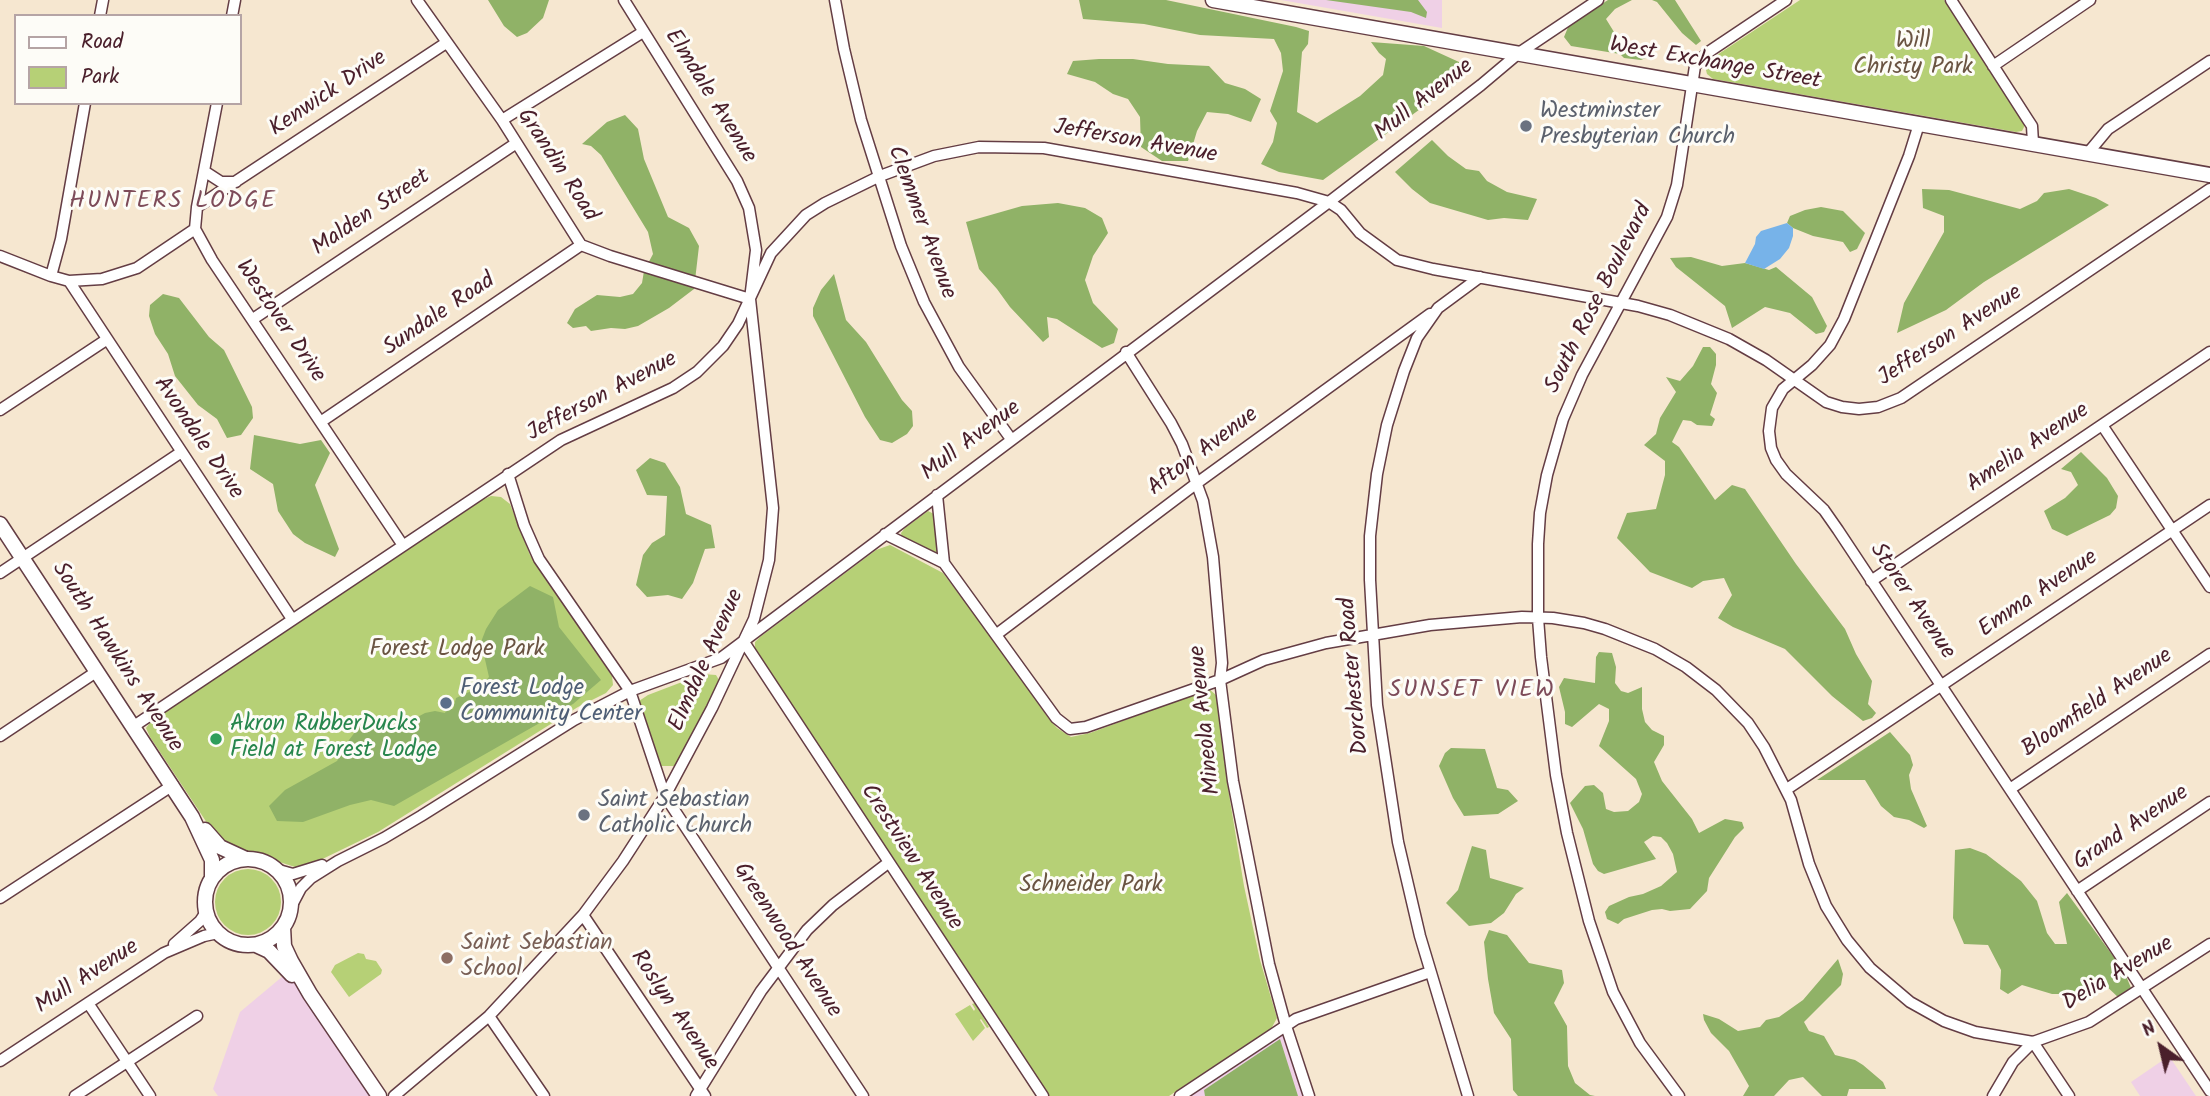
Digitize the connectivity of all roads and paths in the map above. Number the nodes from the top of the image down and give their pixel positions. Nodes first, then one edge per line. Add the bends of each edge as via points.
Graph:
1 (417, 0) edge
2 (624, 0) edge
3 (835, 0) edge
4 (1213, 0) edge
5 (1598, 0) edge
6 (1786, 0) edge
7 (1951, 0) edge
8 (2088, 0) edge
9 (643, 32) junction
10 (446, 43) junction
11 (1519, 53) junction
12 (2210, 61) edge
13 (1993, 66) junction
14 (1693, 84) junction
15 (85, 105) edge
16 (217, 105) edge
17 (502, 120) junction
18 (1919, 124) junction
19 (2033, 143) junction
20 (515, 144) junction
21 (2088, 153) junction
22 (204, 171) junction
23 (2210, 175) edge
24 (880, 176) junction
25 (236, 182) junction
26 (2210, 189) edge
27 (1329, 202) junction
28 (197, 207) junction
29 (195, 229) junction
30 (581, 245) junction
31 (1, 259) edge
32 (51, 276) junction
33 (1480, 277) junction
34 (69, 281) junction
35 (750, 299) junction
36 (1620, 303) junction
37 (1438, 308) junction
38 (253, 319) junction
39 (106, 340) junction
40 (1126, 352) junction
41 (2210, 352) edge
42 (1795, 380) junction
43 (0, 410) edge
44 (322, 421) junction
45 (2102, 425) junction
46 (1011, 439) junction
47 (180, 453) junction
48 (509, 474) junction
49 (1197, 483) junction
50 (937, 495) junction
51 (2210, 505) edge
52 (0, 524) edge
53 (2172, 531) junction
54 (886, 534) junction
55 (402, 544) junction
56 (22, 558) junction
57 (943, 563) junction
58 (0, 573) edge
59 (1871, 581) junction
60 (2210, 587) edge
61 (1538, 618) junction
62 (292, 619) junction
63 (997, 634) junction
64 (1373, 635) junction
65 (744, 642) junction
66 (2210, 654) edge
67 (96, 672) junction
68 (1220, 680) junction
69 (1942, 686) junction
70 (629, 691) junction
71 (134, 726) junction
72 (0, 736) edge
73 (173, 785) junction
74 (1787, 789) junction
75 (2010, 789) junction
76 (665, 796) junction
77 (2210, 802) edge
78 (192, 817) junction
79 (246, 859) junction
80 (338, 860) junction
81 (888, 863) junction
82 (275, 869) junction
83 (212, 878) junction
84 (2077, 891) junction
85 (0, 898) edge
86 (291, 907) junction
87 (206, 912) junction
88 (583, 915) junction
89 (283, 927) junction
90 (218, 933) junction
91 (256, 944) junction
92 (2210, 944) edge
93 (164, 953) junction
94 (778, 967) junction
95 (1430, 972) junction
96 (2142, 989) junction
97 (310, 994) junction
98 (88, 1003) junction
99 (197, 1016) dead end
100 (489, 1016) junction
101 (1286, 1026) junction
102 (2033, 1042) junction
103 (0, 1061) edge
104 (127, 1061) junction
105 (2210, 1091) edge
106 (700, 1094) edge
107 (75, 1096) edge
108 (150, 1096) edge
109 (379, 1096) edge
110 (394, 1096) edge
111 (544, 1096) edge
112 (863, 1096) edge
113 (1043, 1096) edge
114 (1180, 1096) edge
115 (1309, 1096) edge
116 (1468, 1096) edge
117 (1679, 1096) edge
118 (1993, 1096) edge
119 (2068, 1096) edge

1 - 10 street, Grandin Road
2 - 9 street, Elmdale Avenue
3 - 24 street, Clemmer Avenue via 855,96
4 - 11 main road, West Exchange Street
5 - 11 street, Mull Avenue
6 - 14 street, South Rose Boulevard via 1707,53 1695,66
7 - 13 street
8 - 13 street
9 - 17 street
9 - 35 street, Elmdale Avenue via 744,194 756,250
10 - 17 street, Grandin Road
10 - 25 street, Kenwick Drive
11 - 14 main road, West Exchange Street
11 - 27 street, Mull Avenue
12 - 21 street via 2108,129
13 - 19 street via 2032,126
14 - 18 main road, West Exchange Street
14 - 36 street, South Rose Boulevard via 1672,204
15 - 32 street
16 - 22 street
17 - 20 street, Grandin Road
18 - 19 main road, West Exchange Street
18 - 42 street, Storer Avenue via 1844,319 1830,345
19 - 21 main road, West Exchange Street
20 - 30 street, Grandin Road
20 - 38 street, Malden Street
21 - 23 main road, West Exchange Street
22 - 25 street via 221,182
22 - 28 street
24 - 27 street, Jefferson Avenue via 956,151 1022,146 1283,189
24 - 35 street, Jefferson Avenue via 806,215 771,253
24 - 46 street, Clemmer Avenue via 901,246 937,328 969,383
25 - 28 street, Kenwick Drive
26 - 42 street, Jefferson Avenue via 1890,403 1871,409 1842,407
27 - 33 street, Jefferson Avenue via 1360,233 1398,260
27 - 40 street, Mull Avenue
28 - 29 street
29 - 34 street via 124,274
29 - 38 street, Westover Drive
30 - 35 street, Grandin Road
30 - 44 street, Sundale Road
31 - 32 street
32 - 34 street
33 - 36 street, Jefferson Avenue
33 - 37 street, Dorchester Road
34 - 39 street, Avondale Drive
35 - 48 street, Jefferson Avenue via 723,346 697,372 673,388 561,440
35 - 65 street, Elmdale Avenue via 773,521 759,604
36 - 42 street, Jefferson Avenue via 1670,315 1729,339
36 - 61 street, South Rose Boulevard via 1577,386 1551,459 1538,544
37 - 49 street, Afton Avenue
37 - 64 street, Dorchester Road via 1417,338 1382,449 1370,536
38 - 44 street, Westover Drive
39 - 43 street
39 - 47 street, Avondale Drive
40 - 46 street, Mull Avenue
40 - 49 street, Mineola Avenue via 1171,423
41 - 45 street, Amelia Avenue
42 - 59 street, Storer Avenue via 1783,389 1772,408 1771,448 1786,474 1824,510
44 - 55 street, Westover Drive
45 - 53 street
45 - 59 street, Amelia Avenue
46 - 50 street, Mull Avenue
47 - 56 street
47 - 62 street, Avondale Drive
48 - 55 street, Jefferson Avenue
48 - 70 street, Greenwood Avenue via 539,559
49 - 63 street, Afton Avenue
49 - 68 street, Mineola Avenue via 1213,557
50 - 54 street, Mull Avenue
50 - 57 street
51 - 53 street, Emma Avenue
52 - 56 main road, South Hawkins Avenue
53 - 60 street
53 - 69 street, Emma Avenue
54 - 57 street
54 - 65 street, Mull Avenue
55 - 62 street, Jefferson Avenue
56 - 58 street
56 - 67 main road, South Hawkins Avenue
57 - 63 street
59 - 69 street, Storer Avenue
61 - 64 street via 1467,621
61 - 74 street via 1605,629 1686,667 1748,723
61 - 117 street, South Rose Boulevard via 1556,775 1598,952 1619,1007
62 - 71 street, Jefferson Avenue
63 - 68 street via 1067,728 1086,727
64 - 68 street via 1264,660
64 - 95 street, Dorchester Road via 1389,793
65 - 70 street, Mull Avenue via 721,658
65 - 76 street, Elmdale Avenue
65 - 81 street, Crestview Avenue
66 - 75 street, Bloomfield Avenue
67 - 71 main road, South Hawkins Avenue
67 - 72 street
68 - 101 street, Mineola Avenue via 1244,839
69 - 74 street, Emma Avenue
69 - 75 street, Storer Avenue
70 - 76 street, Greenwood Avenue
70 - 80 street, Mull Avenue via 384,838
71 - 73 main road, South Hawkins Avenue
73 - 78 main road, South Hawkins Avenue
73 - 85 street
74 - 102 street via 1826,906 1870,968 1910,1002 1944,1021 1975,1032
75 - 84 street, Storer Avenue
76 - 88 street, Elmdale Avenue
76 - 94 street, Greenwood Avenue
77 - 84 street, Grand Avenue
78 - 79 main road, South Hawkins Avenue via 220,847
78 - 83 main road, South Hawkins Avenue via 212,860
79 - 82 main road
79 - 83 main road via 227,865
80 - 82 street, Mull Avenue via 293,874
80 - 86 street, Mull Avenue via 300,888
81 - 94 street via 833,905
81 - 113 street, Crestview Avenue
82 - 86 main road via 288,886
83 - 87 main road
84 - 96 street, Storer Avenue
86 - 89 main road
87 - 90 main road
87 - 93 street, Mull Avenue
88 - 100 street, Elmdale Avenue
88 - 106 street, Roslyn Avenue
89 - 91 main road
89 - 97 main road via 284,946
90 - 91 main road via 235,944
90 - 93 street, Mull Avenue
91 - 97 main road via 269,951
92 - 96 street, Delia Avenue
93 - 98 street, Mull Avenue
94 - 106 street
94 - 112 street, Greenwood Avenue
95 - 101 street via 1333,1004
95 - 116 street, Dorchester Road
96 - 102 street, Delia Avenue via 2089,1022
96 - 105 street, Storer Avenue
97 - 109 main road
98 - 103 street, Mull Avenue
98 - 104 street
99 - 104 street
100 - 110 street, Elmdale Avenue
100 - 111 street
101 - 114 street
101 - 115 street, Mineola Avenue
102 - 118 street, Delia Avenue via 2013,1062
102 - 119 street
104 - 107 street
104 - 108 street

